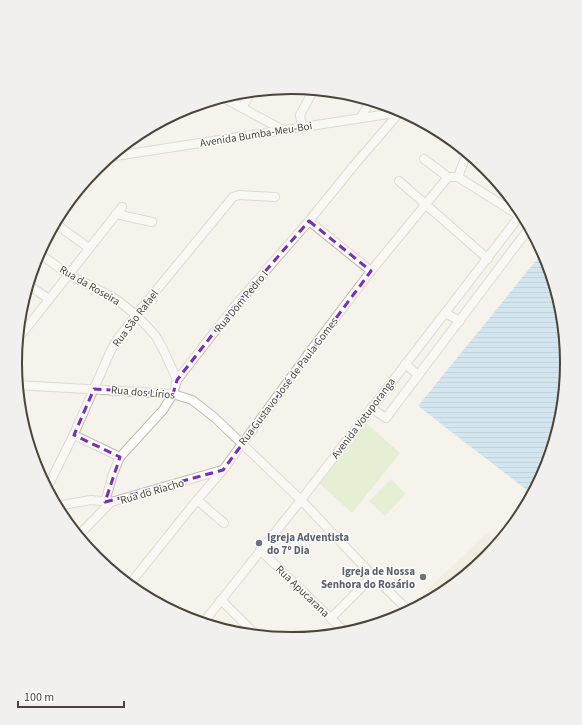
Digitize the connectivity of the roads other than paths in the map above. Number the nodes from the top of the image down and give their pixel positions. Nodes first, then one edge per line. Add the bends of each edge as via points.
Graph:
1 (311, 94) edge
2 (248, 97) edge
3 (229, 101) edge
4 (368, 105) edge
5 (242, 108) junction
6 (390, 113) edge
7 (398, 116) edge
8 (362, 117) junction
9 (302, 127) junction
10 (283, 130) junction
11 (119, 155) edge
12 (424, 159) dead end
13 (464, 161) dead end
14 (448, 177) junction
15 (458, 177) junction
16 (399, 181) dead end
17 (275, 197) dead end
18 (426, 204) junction
19 (122, 206) dead end
20 (511, 208) edge
21 (116, 214) junction
22 (518, 218) edge
23 (152, 222) dead end
24 (309, 222) junction
25 (59, 227) edge
26 (526, 233) edge
27 (89, 248) junction
28 (44, 257) edge
29 (486, 261) junction
30 (371, 271) junction
31 (496, 273) junction
32 (68, 274) junction
33 (32, 288) edge
34 (49, 299) junction
35 (445, 313) junction
36 (136, 315) junction
37 (460, 321) junction
38 (24, 331) edge
39 (404, 364) junction
40 (418, 375) junction
41 (177, 380) junction
42 (23, 385) edge
43 (94, 388) junction
44 (173, 394) junction
45 (371, 408) junction
46 (74, 435) junction
47 (242, 444) junction
48 (120, 457) junction
49 (223, 470) junction
50 (50, 481) edge
51 (197, 500) junction
52 (301, 500) junction
53 (108, 502) junction
54 (63, 505) edge
55 (224, 523) dead end
56 (82, 531) edge
57 (260, 550) junction
58 (373, 576) junction
59 (133, 580) edge
60 (221, 600) junction
61 (404, 606) edge
62 (207, 617) edge
63 (331, 618) junction
64 (340, 627) edge
65 (249, 628) edge

1 - 9 street via 300,115
2 - 5 street
3 - 5 street
4 - 8 street
5 - 10 street
6 - 8 street, Avenida Bumba-Meu-Boi
7 - 24 street, Rua Dom Pedro I
8 - 9 street, Avenida Bumba-Meu-Boi
9 - 10 street, Avenida Bumba-Meu-Boi
10 - 11 street, Avenida Bumba-Meu-Boi
12 - 14 street
13 - 15 street
14 - 15 street
14 - 18 street, Rua Gustavo José de Paula Gomes
15 - 20 street
16 - 18 street
17 - 36 street, Rua São Rafael via 232,197
18 - 29 street
18 - 30 street, Rua Gustavo José de Paula Gomes
19 - 21 street
21 - 23 street
21 - 27 street
22 - 29 street, Avenida Votuporanga
24 - 30 street
24 - 41 street, Rua Dom Pedro I via 234,307
25 - 27 street
26 - 31 street, Avenida Votuporanga
27 - 32 street
28 - 32 street, Rua da Roseira
29 - 31 street
29 - 35 street, Avenida Votuporanga
30 - 47 street, Rua Gustavo José de Paula Gomes
31 - 37 street, Avenida Votuporanga
32 - 34 street
32 - 36 street, Rua da Roseira via 116,299
33 - 34 street
34 - 38 street
35 - 37 street
35 - 39 street, Avenida Votuporanga
36 - 41 street, Rua da Roseira via 155,335
36 - 43 street, Rua São Rafael via 111,350
37 - 40 street, Avenida Votuporanga
39 - 40 street
39 - 45 street, Avenida Votuporanga
40 - 45 street, Avenida Votuporanga via 386,418
41 - 44 street, Rua Dom Pedro I
42 - 43 street, Rua dos Lírios
43 - 44 street, Rua dos Lírios
43 - 46 street, Rua São Rafael
44 - 47 street, Rua dos Lírios via 192,400
44 - 48 street, Rua Dom Pedro I via 163,410
45 - 52 street, Avenida Votuporanga
46 - 48 street
46 - 50 street, Rua São Rafael
47 - 49 street, Rua Gustavo José de Paula Gomes
47 - 52 street, Rua dos Lírios
48 - 53 street, Rua Dom Pedro I via 113,474
49 - 51 street, Rua Gustavo José de Paula Gomes
49 - 53 street, Rua do Riacho
51 - 55 street
51 - 59 street, Rua Gustavo José de Paula Gomes
52 - 57 street, Avenida Votuporanga
52 - 58 street, Rua dos Lírios
53 - 54 street, Rua do Riacho via 91,500
53 - 56 street, Rua Dom Pedro I
57 - 60 street, Avenida Votuporanga
57 - 63 street, Rua Apucarana
58 - 61 street, Rua dos Lírios
58 - 63 street
60 - 62 street, Avenida Votuporanga
60 - 65 street
63 - 64 street, Rua Apucarana

